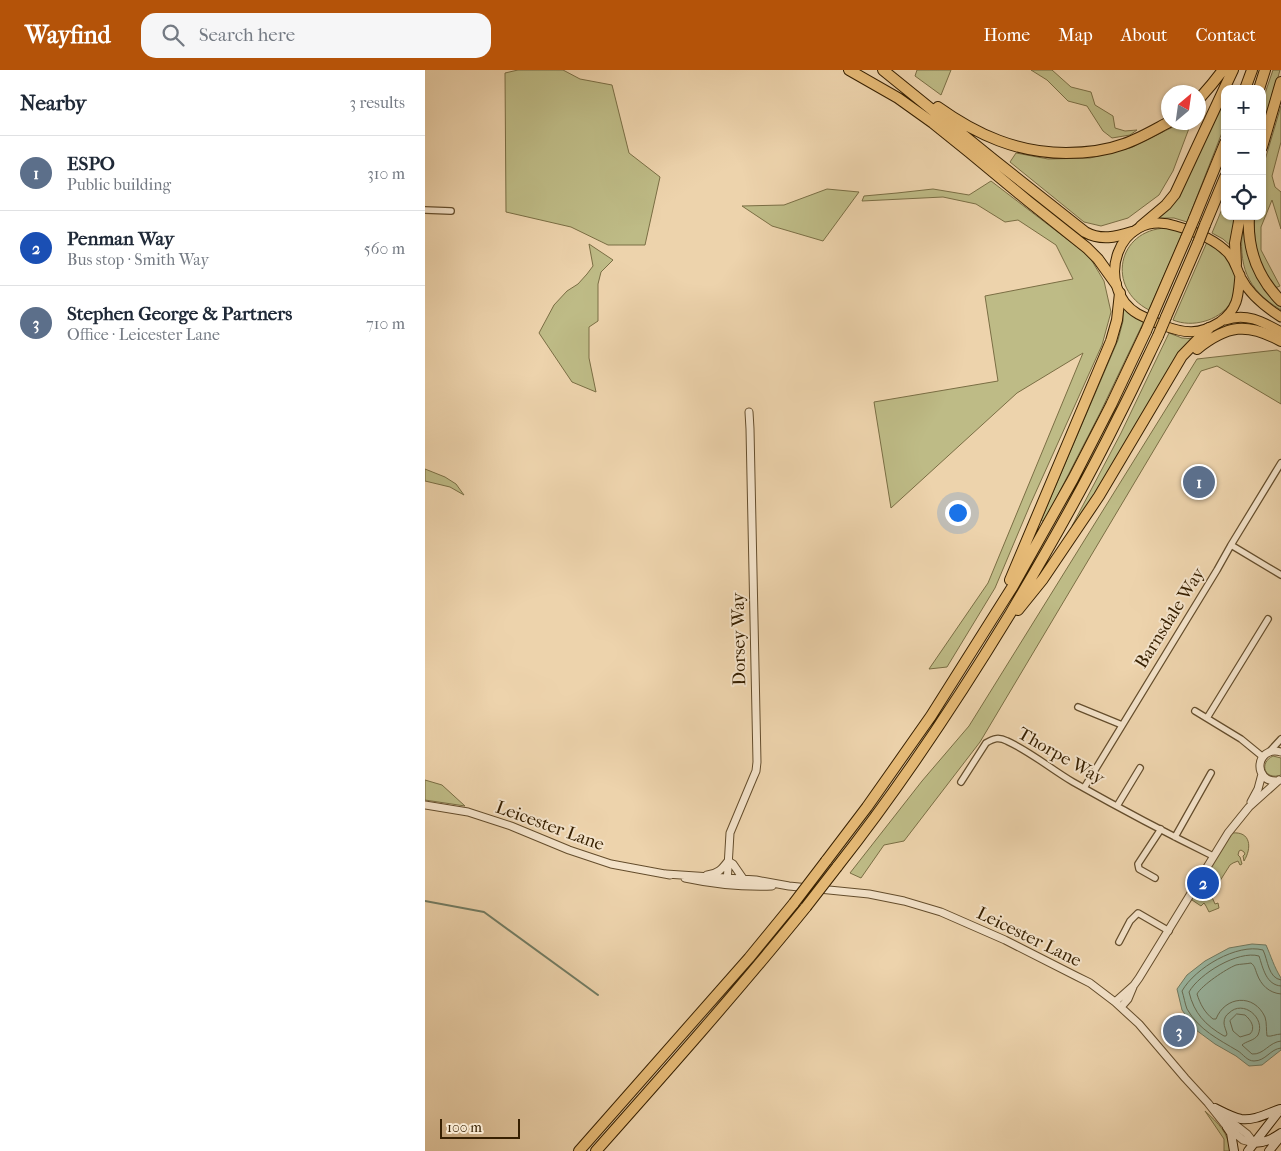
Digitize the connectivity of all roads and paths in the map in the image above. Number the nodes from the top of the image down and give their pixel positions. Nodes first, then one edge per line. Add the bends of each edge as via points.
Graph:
1 (849, 70) edge
2 (883, 70) edge
3 (1223, 70) edge
4 (1233, 70) edge
5 (1252, 70) edge
6 (1265, 70) edge
7 (893, 78) junction
8 (1281, 82) edge
9 (1246, 85) edge
10 (1260, 85) edge
11 (1206, 91) edge
12 (1161, 126) edge
13 (1266, 133) edge
14 (1221, 153) edge
15 (1221, 187) edge
16 (425, 210) edge
17 (451, 211) dead end
18 (1239, 220) edge
19 (1249, 220) edge
20 (1141, 226) junction
21 (1132, 232) junction
22 (1236, 264) junction
23 (1240, 275) junction
24 (1118, 289) junction
25 (1281, 301) edge
26 (1281, 317) edge
27 (1220, 322) junction
28 (1209, 328) junction
29 (1281, 332) edge
30 (1281, 341) edge
31 (1159, 397) junction
32 (749, 412) dead end
33 (1281, 463) edge
34 (1274, 474) junction
35 (1281, 478) edge
36 (1231, 545) junction
37 (1281, 575) edge
38 (1268, 619) dead end
39 (974, 647) junction
40 (989, 647) junction
41 (1078, 707) dead end
42 (1195, 711) dead end
43 (1207, 718) junction
44 (1122, 725) junction
45 (1281, 739) edge
46 (1270, 751) junction
47 (1281, 752) edge
48 (1263, 757) junction
49 (1140, 768) dead end
50 (1211, 773) dead end
51 (1262, 774) junction
52 (1280, 780) edge
53 (961, 782) dead end
54 (1084, 788) junction
55 (425, 805) edge
56 (1117, 806) junction
57 (1249, 807) junction
58 (1161, 829) junction
59 (1175, 837) junction
60 (1213, 856) junction
61 (728, 861) junction
62 (666, 874) junction
63 (704, 876) junction
64 (1155, 878) dead end
65 (744, 880) junction
66 (727, 882) junction
67 (789, 886) junction
68 (1169, 931) junction
69 (1119, 942) dead end
70 (1118, 1005) junction
71 (1211, 1106) junction
72 (1281, 1108) edge
73 (1227, 1126) junction
74 (1281, 1135) edge
75 (1255, 1147) edge
76 (579, 1151) edge
77 (596, 1151) edge
78 (1234, 1151) edge
79 (1248, 1151) edge
80 (1264, 1151) edge
81 (1269, 1151) edge

1 - 24 highway via 933,123 1087,248
2 - 7 highway
3 - 11 highway
4 - 20 highway via 1179,186 1166,205
5 - 9 highway
6 - 10 highway
7 - 12 highway via 975,131 1004,144 1037,151 1083,153 1114,147
7 - 21 highway via 1085,232 1109,238
8 - 13 highway
14 - 39 highway, bridge via 1111,405 1013,586
15 - 40 highway, bridge via 1158,336 1118,419 1039,565
16 - 17 street
18 - 22 highway
19 - 25 highway via 1249,239 1255,264
20 - 21 highway
20 - 22 highway via 1152,223 1174,225 1219,246
21 - 24 highway via 1117,256 1115,274
22 - 23 highway
23 - 26 highway via 1251,293
23 - 27 highway via 1235,306
24 - 28 highway via 1137,313 1170,328 1191,332
24 - 39 highway via 1117,320 1111,341 1009,582
27 - 28 highway
27 - 29 highway via 1237,316 1247,317
28 - 31 highway via 1182,356
30 - 31 highway via 1253,329 1223,332 1189,357
31 - 40 highway via 1079,527
32 - 61 street, Dorsey Way via 757,762 732,827
33 - 34 street, Barnsdale Way
34 - 35 street
34 - 36 street, Barnsdale Way
36 - 37 street
36 - 44 street, Barnsdale Way
38 - 43 street
39 - 76 highway, bridge via 906,752 794,903
40 - 77 highway, bridge via 916,760 837,867 772,949
41 - 44 street
42 - 43 street
43 - 48 street
44 - 54 street, Barnsdale Way
45 - 46 street
46 - 47 street
46 - 48 street
48 - 51 street via 1260,764
49 - 56 street
50 - 59 street
51 - 52 street via 1269,780
51 - 57 street
52 - 57 street
53 - 54 street, Thorpe Way via 986,743 1000,739
54 - 56 street, Thorpe Way
55 - 62 street, Leicester Lane via 468,812 611,864
56 - 58 street, Thorpe Way
57 - 60 street
58 - 59 street, Thorpe Way
58 - 64 street via 1138,864 1139,869
59 - 60 street, Thorpe Way
60 - 68 street
61 - 63 street via 719,872
61 - 65 street
61 - 66 street, Dorsey Way
62 - 63 street, Leicester Lane
62 - 66 street, Leicester Lane via 704,882
63 - 66 street, Leicester Lane
65 - 66 street, Leicester Lane
65 - 67 street, Leicester Lane
66 - 67 street, Leicester Lane
67 - 70 street, Leicester Lane via 869,894 933,909 1064,969
68 - 69 street via 1138,913
68 - 70 street via 1134,984 1128,999
70 - 71 street, Leicester Lane via 1139,1024
71 - 72 main road via 1246,1119
71 - 73 street, Leicester Lane
71 - 75 street, Leicester Lane via 1247,1134
72 - 75 main road
73 - 75 street, Leicester Lane
73 - 78 main road
74 - 75 main road
74 - 81 main road
75 - 79 main road
75 - 80 main road

